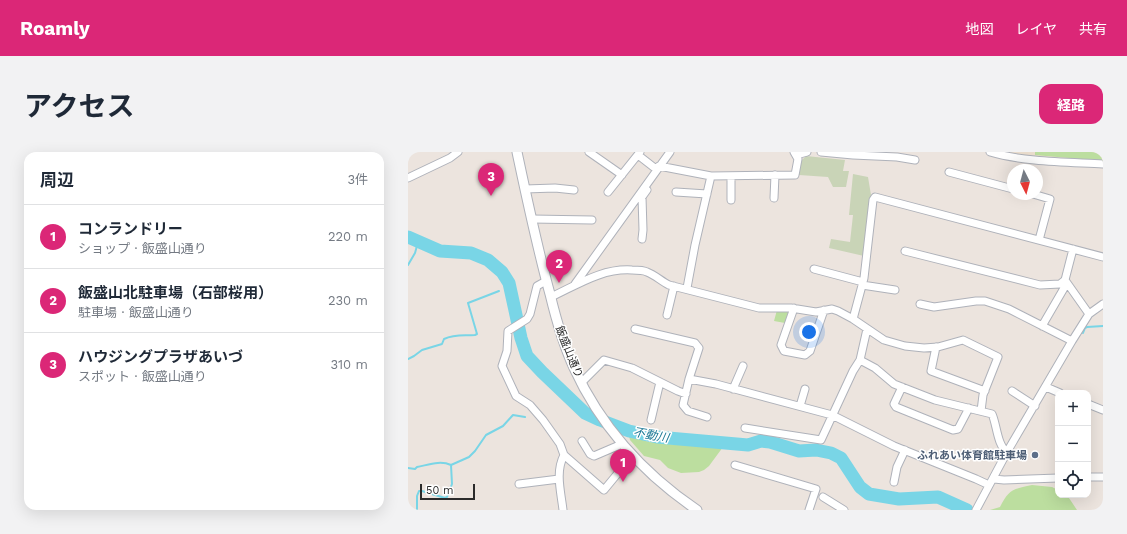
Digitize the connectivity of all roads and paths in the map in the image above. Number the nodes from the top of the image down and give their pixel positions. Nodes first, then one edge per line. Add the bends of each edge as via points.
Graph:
1 (458, 152) edge
2 (517, 152) edge
3 (589, 152) edge
4 (670, 152) edge
5 (807, 152) edge
6 (821, 152) edge
7 (990, 152) edge
8 (639, 153) edge
9 (795, 153) edge
10 (853, 154) edge
11 (915, 160) dead end
12 (1103, 164) edge
13 (659, 168) junction
14 (949, 172) dead end
15 (622, 175) junction
16 (775, 175) junction
17 (712, 176) junction
18 (731, 176) junction
19 (408, 178) edge
20 (1007, 187) edge
21 (525, 189) junction
22 (574, 190) dead end
23 (608, 192) dead end
24 (676, 192) dead end
25 (707, 194) junction
26 (1043, 197) edge
27 (774, 198) dead end
28 (731, 200) dead end
29 (532, 219) junction
30 (592, 220) dead end
31 (642, 239) dead end
32 (1039, 240) junction
33 (1073, 249) junction
34 (905, 251) dead end
35 (1103, 257) edge
36 (814, 269) dead end
37 (546, 282) junction
38 (1066, 282) junction
39 (862, 283) junction
40 (574, 286) junction
41 (674, 286) junction
42 (687, 288) junction
43 (895, 290) dead end
44 (550, 298) junction
45 (920, 304) dead end
46 (1103, 304) edge
47 (794, 308) junction
48 (824, 310) junction
49 (1089, 314) junction
50 (666, 315) dead end
51 (853, 319) junction
52 (1042, 326) junction
53 (635, 329) dead end
54 (867, 329) junction
55 (1072, 341) junction
56 (936, 347) junction
57 (860, 360) junction
58 (743, 366) dead end
59 (689, 379) junction
60 (660, 382) junction
61 (581, 383) junction
62 (902, 387) junction
63 (1046, 387) junction
64 (733, 389) junction
65 (805, 389) dead end
66 (985, 391) junction
67 (1012, 391) dead end
68 (1055, 391) edge
69 (686, 394) junction
70 (1091, 405) edge
71 (800, 406) junction
72 (1035, 406) junction
73 (969, 408) junction
74 (1103, 410) edge
75 (981, 411) junction
76 (832, 415) junction
77 (707, 417) dead end
78 (651, 420) dead end
79 (745, 428) dead end
80 (582, 442) dead end
81 (622, 444) junction
82 (905, 450) junction
83 (1007, 452) junction
84 (564, 455) junction
85 (632, 456) junction
86 (735, 465) dead end
87 (1103, 476) edge
88 (1091, 477) edge
89 (1055, 478) edge
90 (559, 479) junction
91 (994, 479) junction
92 (894, 482) dead end
93 (519, 484) dead end
94 (989, 485) junction
95 (823, 497) dead end
96 (563, 510) edge
97 (698, 510) edge
98 (809, 510) edge
99 (844, 510) edge
100 (976, 510) edge

1 - 19 street
2 - 21 street, 飯盛山通り
3 - 15 street
4 - 13 street
5 - 9 street
6 - 10 street
7 - 12 street via 1019,158
8 - 13 street
8 - 15 street
9 - 16 street via 798,159 795,175
10 - 11 street via 897,156
13 - 17 street
13 - 31 street via 642,197
13 - 40 street
14 - 20 street
15 - 23 street
16 - 18 street
16 - 27 street
17 - 18 street
17 - 25 street
18 - 28 street
21 - 22 street
21 - 29 street, 飯盛山通り
24 - 25 street
25 - 42 street
26 - 32 street via 1050,199
29 - 30 street
29 - 37 street, 飯盛山通り
32 - 33 street
32 - 39 street via 876,198 873,200
33 - 35 street
33 - 38 street
34 - 38 street via 1040,285
36 - 39 street
37 - 44 street, 飯盛山通り
37 - 84 street via 538,286 530,314 509,329 502,366 511,389 543,420 560,444
38 - 49 street
38 - 52 street
39 - 43 street
39 - 51 street
40 - 41 street via 595,276 625,269 647,272
40 - 44 street
41 - 42 street
41 - 50 street
42 - 47 street via 759,308
44 - 61 street, 飯盛山通り via 559,329
45 - 52 street via 934,307 985,301 1009,309
46 - 49 street
47 - 48 street via 816,312
47 - 48 street via 781,345 784,351 805,355 810,351
48 - 51 street via 838,311
49 - 55 street
51 - 54 street
52 - 55 street
53 - 59 street via 695,343 699,348
54 - 56 street via 884,340 905,346
54 - 57 street
55 - 63 street
56 - 66 street via 931,371
56 - 66 street via 962,340 998,357
57 - 62 street
57 - 76 street
58 - 64 street
59 - 64 street
59 - 69 street
60 - 61 street via 632,368 604,360
60 - 69 street
60 - 78 street
61 - 81 street, 飯盛山通り via 599,414
62 - 73 street via 935,400
62 - 73 street via 894,404 896,407 953,430 958,429
63 - 68 street
63 - 72 street
64 - 71 street
65 - 71 street
66 - 75 street
67 - 72 street
69 - 77 street via 683,405 688,411
70 - 74 street
71 - 76 street
72 - 83 street
73 - 75 street
75 - 83 street via 992,414 999,439
76 - 79 street via 821,440
76 - 82 street
80 - 81 street via 594,456
81 - 85 street, 飯盛山通り
82 - 92 street via 897,467
82 - 94 street
83 - 91 street
84 - 85 street via 604,490
84 - 90 street via 560,463
85 - 97 street, 飯盛山通り via 671,491
86 - 98 street via 816,489
87 - 88 street
89 - 91 street
90 - 93 street
90 - 96 street
91 - 94 street
94 - 100 street
95 - 99 street

